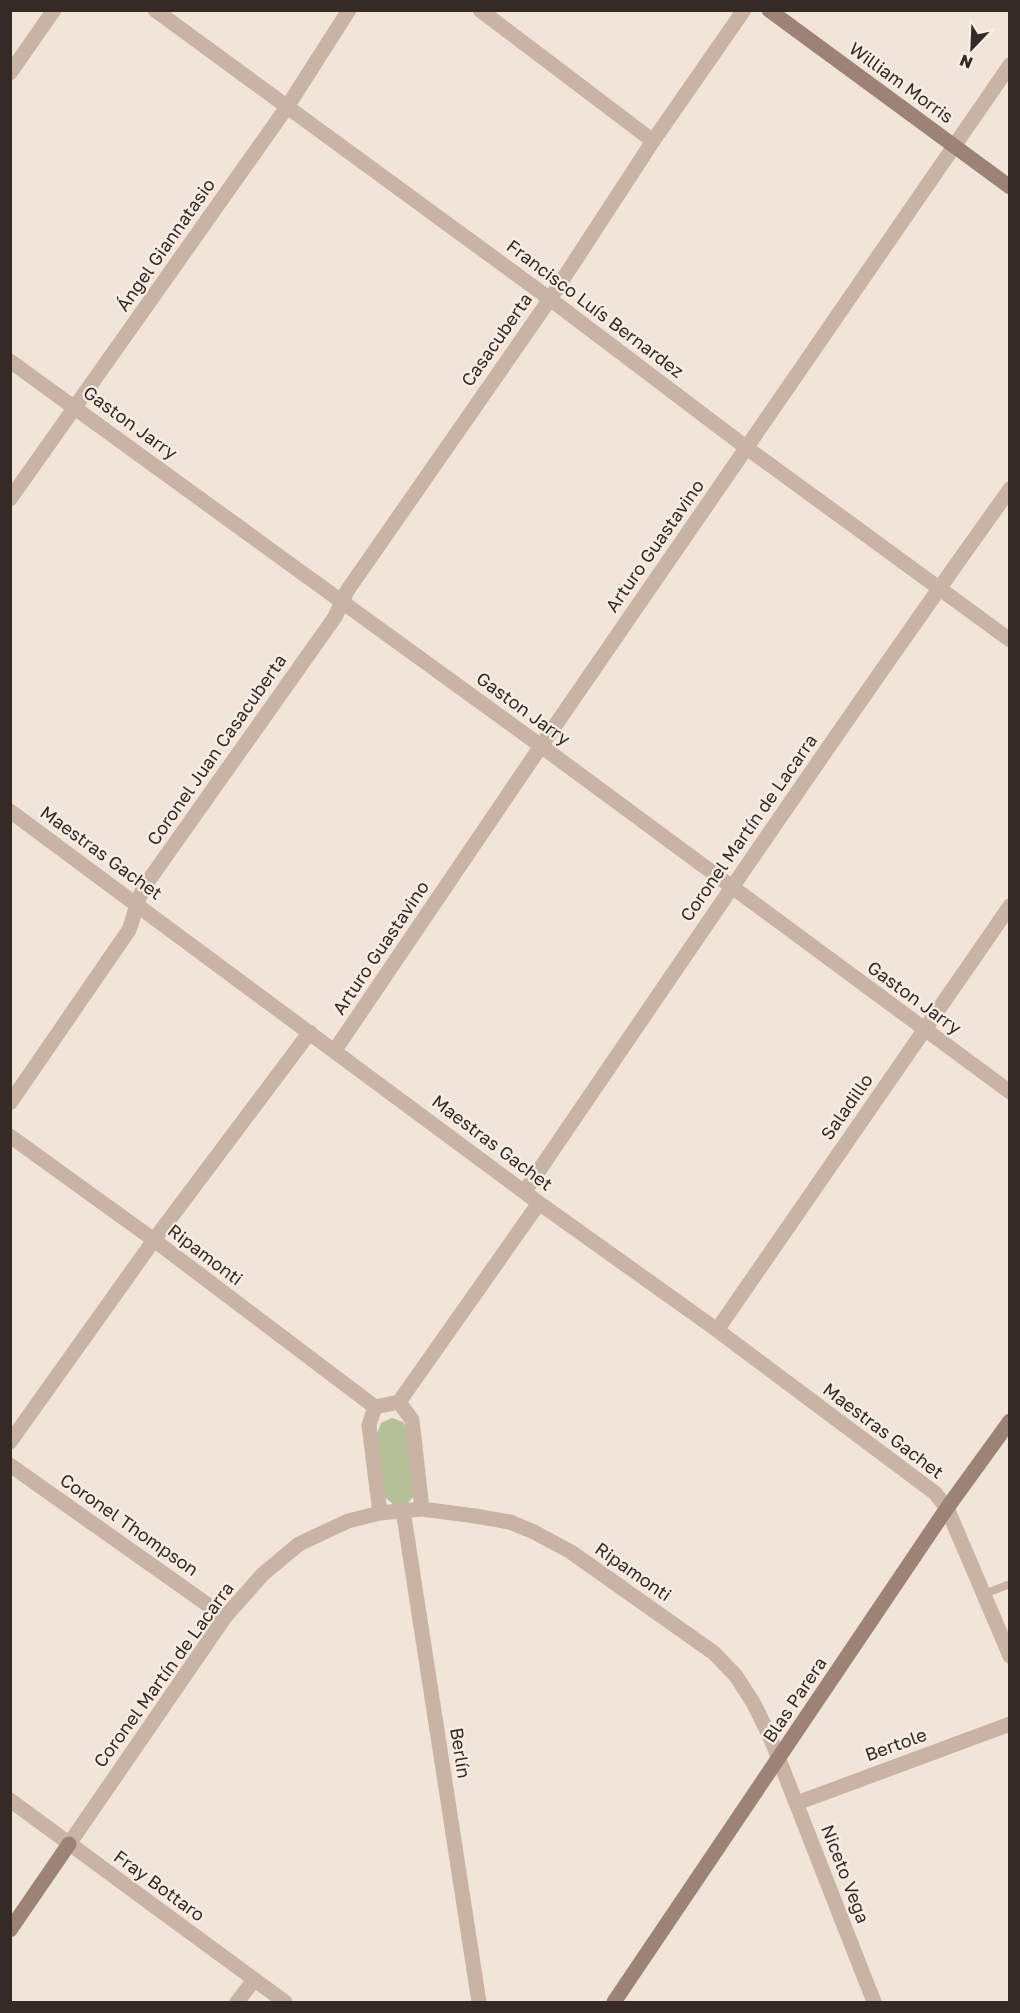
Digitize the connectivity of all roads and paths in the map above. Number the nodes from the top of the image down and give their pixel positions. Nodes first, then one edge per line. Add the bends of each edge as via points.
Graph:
1 (54, 10) edge
2 (155, 10) edge
3 (349, 10) edge
4 (480, 10) edge
5 (744, 10) edge
6 (769, 10) edge
7 (1010, 65) edge
8 (10, 74) edge
9 (287, 107) junction
10 (653, 141) junction
11 (953, 146) junction
12 (1010, 187) edge
13 (550, 299) junction
14 (10, 361) edge
15 (76, 408) junction
16 (747, 448) junction
17 (1010, 489) edge
18 (10, 499) edge
19 (939, 588) junction
20 (341, 601) junction
21 (1010, 640) edge
22 (541, 746) junction
23 (10, 811) edge
24 (732, 888) junction
25 (135, 903) junction
26 (1010, 906) edge
27 (925, 1030) junction
28 (310, 1032) junction
29 (335, 1050) junction
30 (1010, 1092) edge
31 (10, 1103) edge
32 (10, 1136) edge
33 (525, 1191) junction
34 (539, 1203) junction
35 (154, 1240) junction
36 (717, 1330) junction
37 (399, 1402) junction
38 (375, 1407) junction
39 (1010, 1421) edge
40 (10, 1442) edge
41 (10, 1465) edge
42 (948, 1508) junction
43 (422, 1509) junction
44 (403, 1510) junction
45 (380, 1513) junction
46 (1010, 1584) edge
47 (984, 1594) junction
48 (225, 1617) junction
49 (1010, 1656) edge
50 (1010, 1724) edge
51 (778, 1759) junction
52 (10, 1800) edge
53 (797, 1803) junction
54 (69, 1844) junction
55 (10, 1930) edge
56 (254, 1980) junction
57 (237, 2002) edge
58 (285, 2002) edge
59 (478, 2002) edge
60 (614, 2002) edge
61 (874, 2002) edge

1 - 8 street
2 - 9 street, Francisco Luís Bernardez
3 - 9 street, Ángel Giannatasio
4 - 10 street
5 - 10 street, Casacuberta
6 - 11 street, William Morris
7 - 11 street, Arturo Guastavino
9 - 13 street, Francisco Luís Bernardez
9 - 15 street, Ángel Giannatasio
10 - 13 street, Casacuberta
11 - 12 street, William Morris
11 - 16 street, Arturo Guastavino
13 - 16 street, Francisco Luís Bernardez
13 - 20 street, Casacuberta
14 - 15 street, Gaston Jarry
15 - 18 street, Ángel Giannatasio
15 - 20 street, Gaston Jarry
16 - 19 street, Francisco Luís Bernardez
16 - 22 street, Arturo Guastavino
17 - 19 street, Coronel Martín de Lacarra
19 - 21 street, Francisco Luís Bernardez
19 - 24 street, Coronel Martín de Lacarra
20 - 22 street, Gaston Jarry
20 - 25 street, Coronel Juan Casacuberta via 335,616
22 - 24 street, Gaston Jarry
22 - 29 street, Arturo Guastavino
23 - 25 street, Maestras Gachet
24 - 27 street, Gaston Jarry
24 - 33 street, Coronel Martín de Lacarra
25 - 28 street, Maestras Gachet
25 - 31 street, Coronel Juan Casacuberta via 129,930
26 - 27 street, Saladillo
27 - 30 street, Gaston Jarry
27 - 36 street, Saladillo
28 - 29 street, Maestras Gachet
28 - 35 street
29 - 33 street, Maestras Gachet
32 - 35 street, Ripamonti
33 - 34 street, Maestras Gachet
34 - 36 street, Maestras Gachet
34 - 37 street
35 - 38 street, Ripamonti
35 - 40 street
36 - 42 street, Maestras Gachet via 935,1493
37 - 38 street
37 - 43 street via 412,1420
38 - 45 street via 369,1425
39 - 42 street, Blas Parera
41 - 48 street, Coronel Thompson
42 - 47 street
42 - 51 street, Blas Parera
43 - 44 street, Ripamonti
43 - 51 street, Ripamonti via 510,1522 571,1552 714,1653 736,1676 754,1704
44 - 45 street, Coronel Martín de Lacarra
44 - 59 street, Berlín
45 - 48 street, Coronel Martín de Lacarra via 348,1521 299,1544 263,1574
46 - 47 lane
47 - 49 street
48 - 54 street, Coronel Martín de Lacarra
50 - 53 street, Bertole
51 - 53 street, Niceto Vega
51 - 60 street, Blas Parera
52 - 54 street, Fray Bottaro
53 - 61 street, Niceto Vega
54 - 55 street, Coronel Martín de Lacarra
54 - 56 street, Fray Bottaro
56 - 57 street
56 - 58 street, Fray Bottaro

